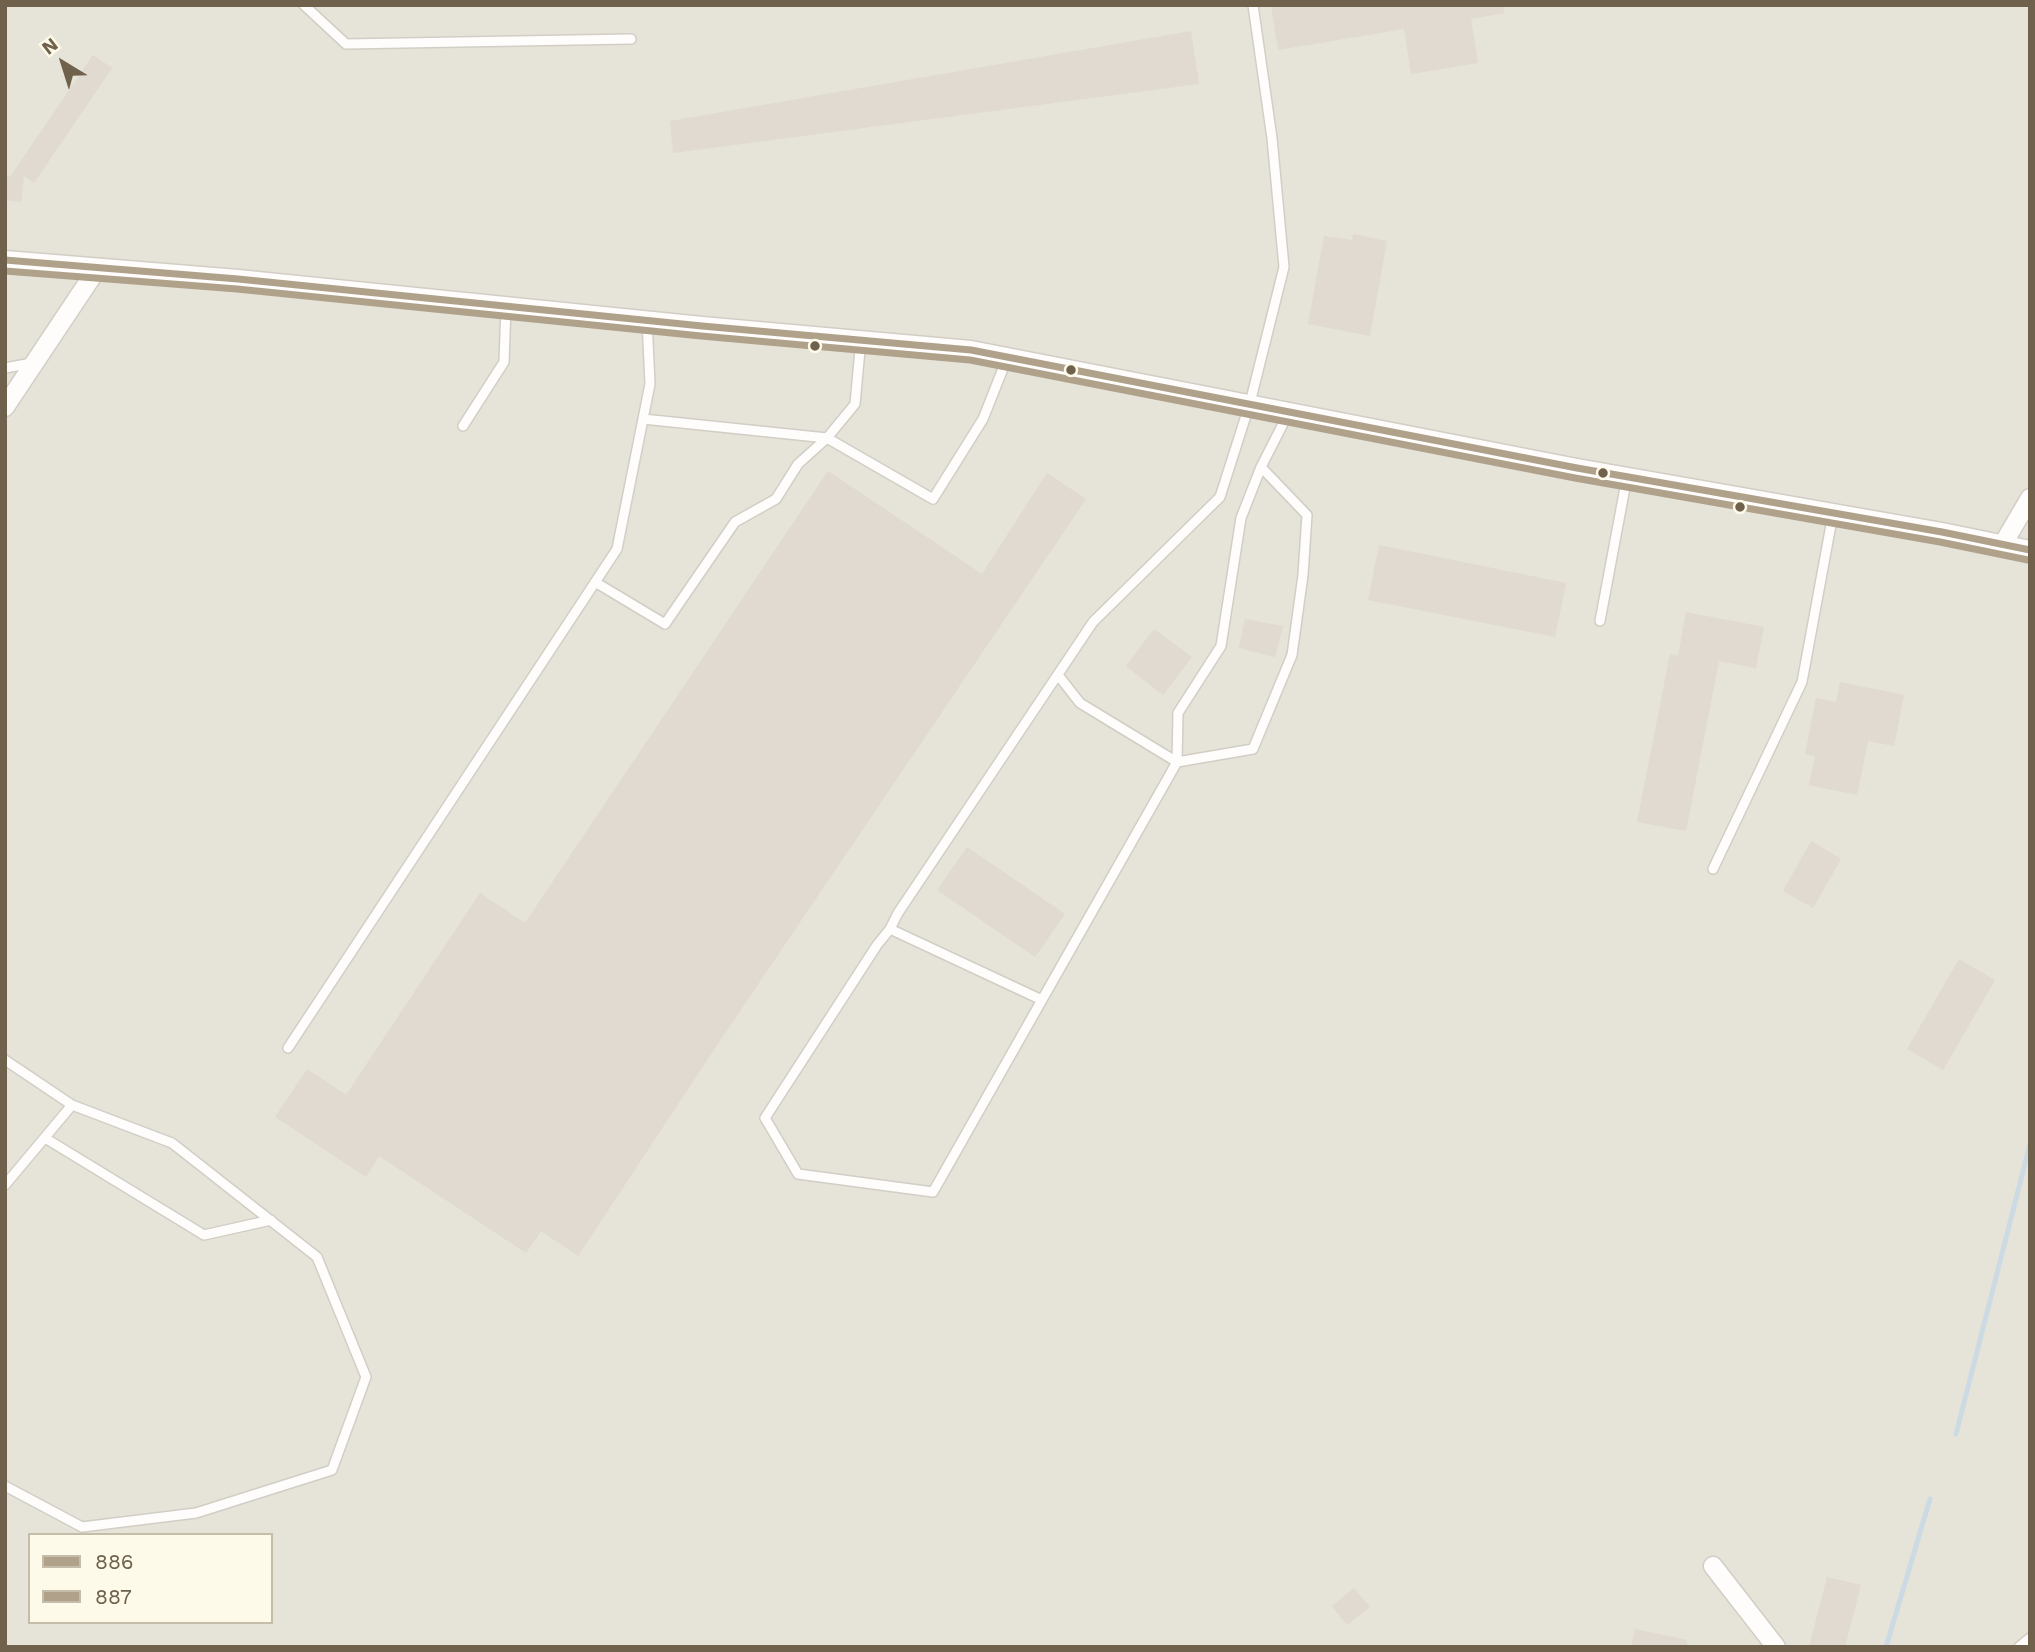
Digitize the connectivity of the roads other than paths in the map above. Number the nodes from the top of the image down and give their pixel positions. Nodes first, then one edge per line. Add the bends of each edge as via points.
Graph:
1 (304, 5) edge
2 (1253, 5) edge
3 (631, 39) dead end
4 (5, 260) edge
5 (97, 269) junction
6 (506, 306) junction
7 (647, 320) junction
8 (861, 339) junction
9 (1008, 356) junction
10 (34, 363) junction
11 (5, 368) edge
12 (1250, 403) junction
13 (5, 407) edge
14 (1289, 412) junction
15 (643, 419) junction
16 (463, 426) dead end
17 (827, 438) junction
18 (1261, 467) junction
19 (1628, 477) junction
20 (2030, 498) edge
21 (1833, 514) junction
22 (2003, 544) junction
23 (2030, 550) edge
24 (595, 582) junction
25 (1600, 621) dead end
26 (1058, 675) junction
27 (1177, 762) junction
28 (1713, 869) dead end
29 (890, 929) junction
30 (1042, 1000) junction
31 (288, 1048) dead end
32 (5, 1060) edge
33 (72, 1105) junction
34 (45, 1138) junction
35 (5, 1185) edge
36 (271, 1220) junction
37 (5, 1486) edge
38 (1713, 1566) dead end
39 (2030, 1638) edge
40 (1776, 1647) edge
41 (2019, 1647) edge

1 - 3 lane via 346,44
2 - 12 lane via 1284,267
4 - 5 street
5 - 6 street
5 - 10 street
6 - 7 street
6 - 16 lane via 505,362
7 - 8 street
7 - 15 lane via 650,384
8 - 9 street
8 - 17 lane via 855,404
9 - 12 street
9 - 17 lane via 983,419 933,499
10 - 11 lane
10 - 13 street
12 - 14 street
12 - 26 lane via 1220,497 1093,622
14 - 18 lane
14 - 19 street
15 - 17 lane
15 - 24 lane via 617,549
17 - 24 lane via 798,464 776,499 735,522 665,624
18 - 27 lane via 1241,518 1221,646 1178,713
18 - 27 lane via 1307,515 1292,655 1253,749
19 - 21 street
19 - 25 lane
20 - 22 street
21 - 22 street
21 - 28 lane via 1802,682
22 - 23 street
24 - 31 lane
26 - 27 lane via 1080,703
26 - 29 lane
27 - 30 lane
29 - 30 lane
29 - 30 lane via 765,1118 798,1174 933,1192
32 - 33 lane
33 - 34 lane
33 - 36 lane via 172,1143
34 - 35 lane
34 - 36 lane via 204,1235
36 - 37 lane via 317,1256 366,1377 332,1470 196,1513 82,1527
38 - 40 street
39 - 41 lane

